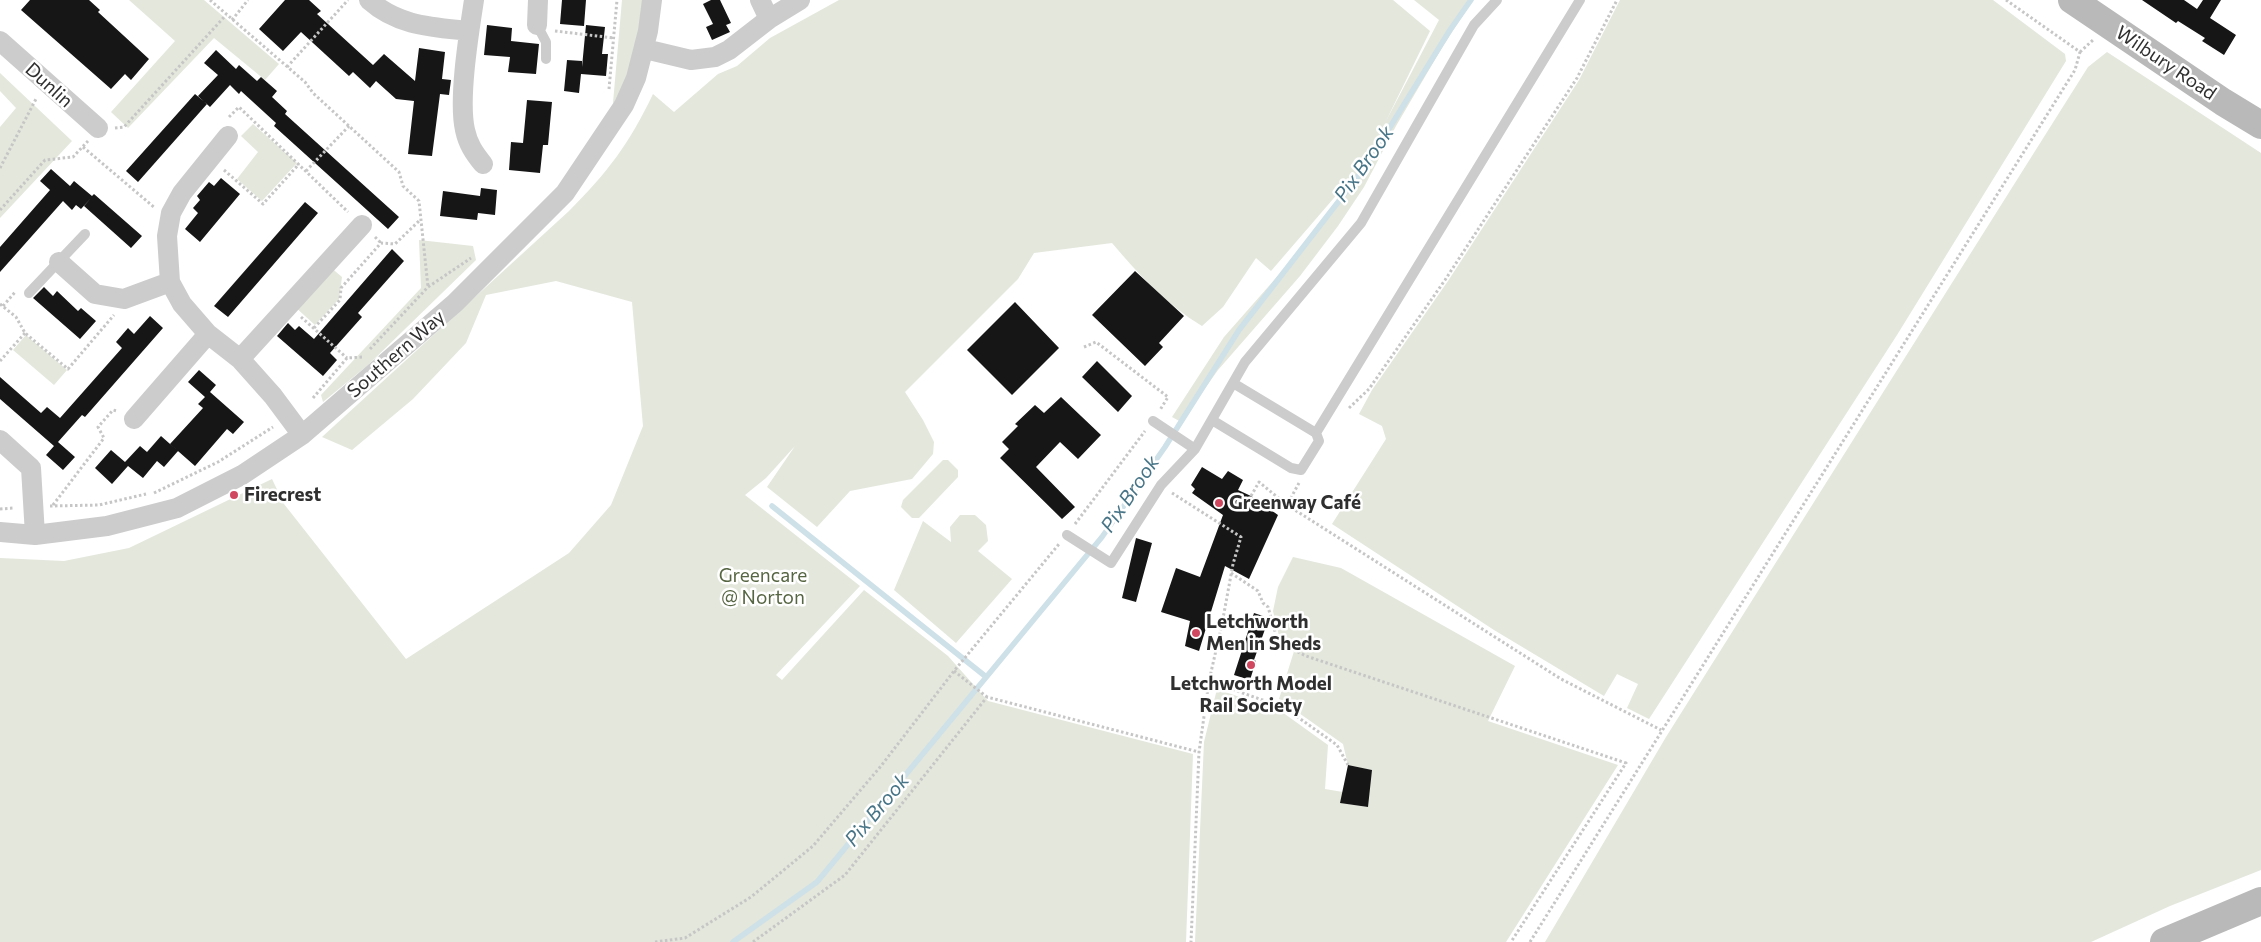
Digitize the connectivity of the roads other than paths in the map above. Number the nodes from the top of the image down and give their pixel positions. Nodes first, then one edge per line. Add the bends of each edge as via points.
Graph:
1 (369, 0) edge
2 (474, 0) edge
3 (538, 0) edge
4 (652, 0) edge
5 (760, 0) edge
6 (800, 0) edge
7 (1497, 0) edge
8 (1580, 0) edge
9 (2072, 0) edge
10 (768, 19) junction
11 (538, 27) joint
12 (469, 31) junction
13 (0, 41) edge
14 (645, 49) junction
15 (546, 59) dead end
16 (2261, 125) edge
17 (98, 128) road end
18 (228, 136) road end
19 (483, 164) dead end
20 (362, 225) road end
21 (85, 234) dead end
22 (59, 262) junction
23 (170, 282) junction
24 (29, 293) dead end
25 (208, 334) junction
26 (240, 359) junction
27 (1233, 383) junction
28 (134, 419) road end
29 (1212, 420) junction
30 (1154, 421) road end
31 (1316, 433) junction
32 (302, 435) junction
33 (0, 440) edge
34 (1195, 449) junction
35 (0, 532) edge
36 (35, 535) junction
37 (1067, 535) road end
38 (2261, 901) edge
39 (2164, 942) edge

1 - 12 street via 407,23
2 - 12 street
3 - 11 street
4 - 14 street, Southern Way
5 - 10 street
6 - 10 street
7 - 27 lane via 1474,25 1361,223 1245,362
8 - 31 lane
9 - 16 street, Wilbury Road
10 - 14 street via 729,50 716,56 691,60
11 - 15 lane via 546,42
12 - 19 street via 463,123 470,145
13 - 17 street, Dunlin
14 - 32 street, Southern Way via 624,105 565,193 455,303
18 - 23 street via 182,193 171,213 167,236
20 - 26 street
21 - 22 lane
22 - 23 street via 95,294 124,299
22 - 24 lane
23 - 25 street via 182,304
25 - 26 street
25 - 28 street
26 - 32 street
27 - 29 lane
27 - 31 lane
29 - 31 lane via 1291,468 1301,470 1318,441
29 - 34 lane
30 - 34 lane
32 - 36 street, Southern Way via 242,475 177,508 107,526
33 - 36 street via 31,468 43,506
34 - 37 lane via 1161,485 1111,563
35 - 36 street, Southern Way
38 - 39 street

